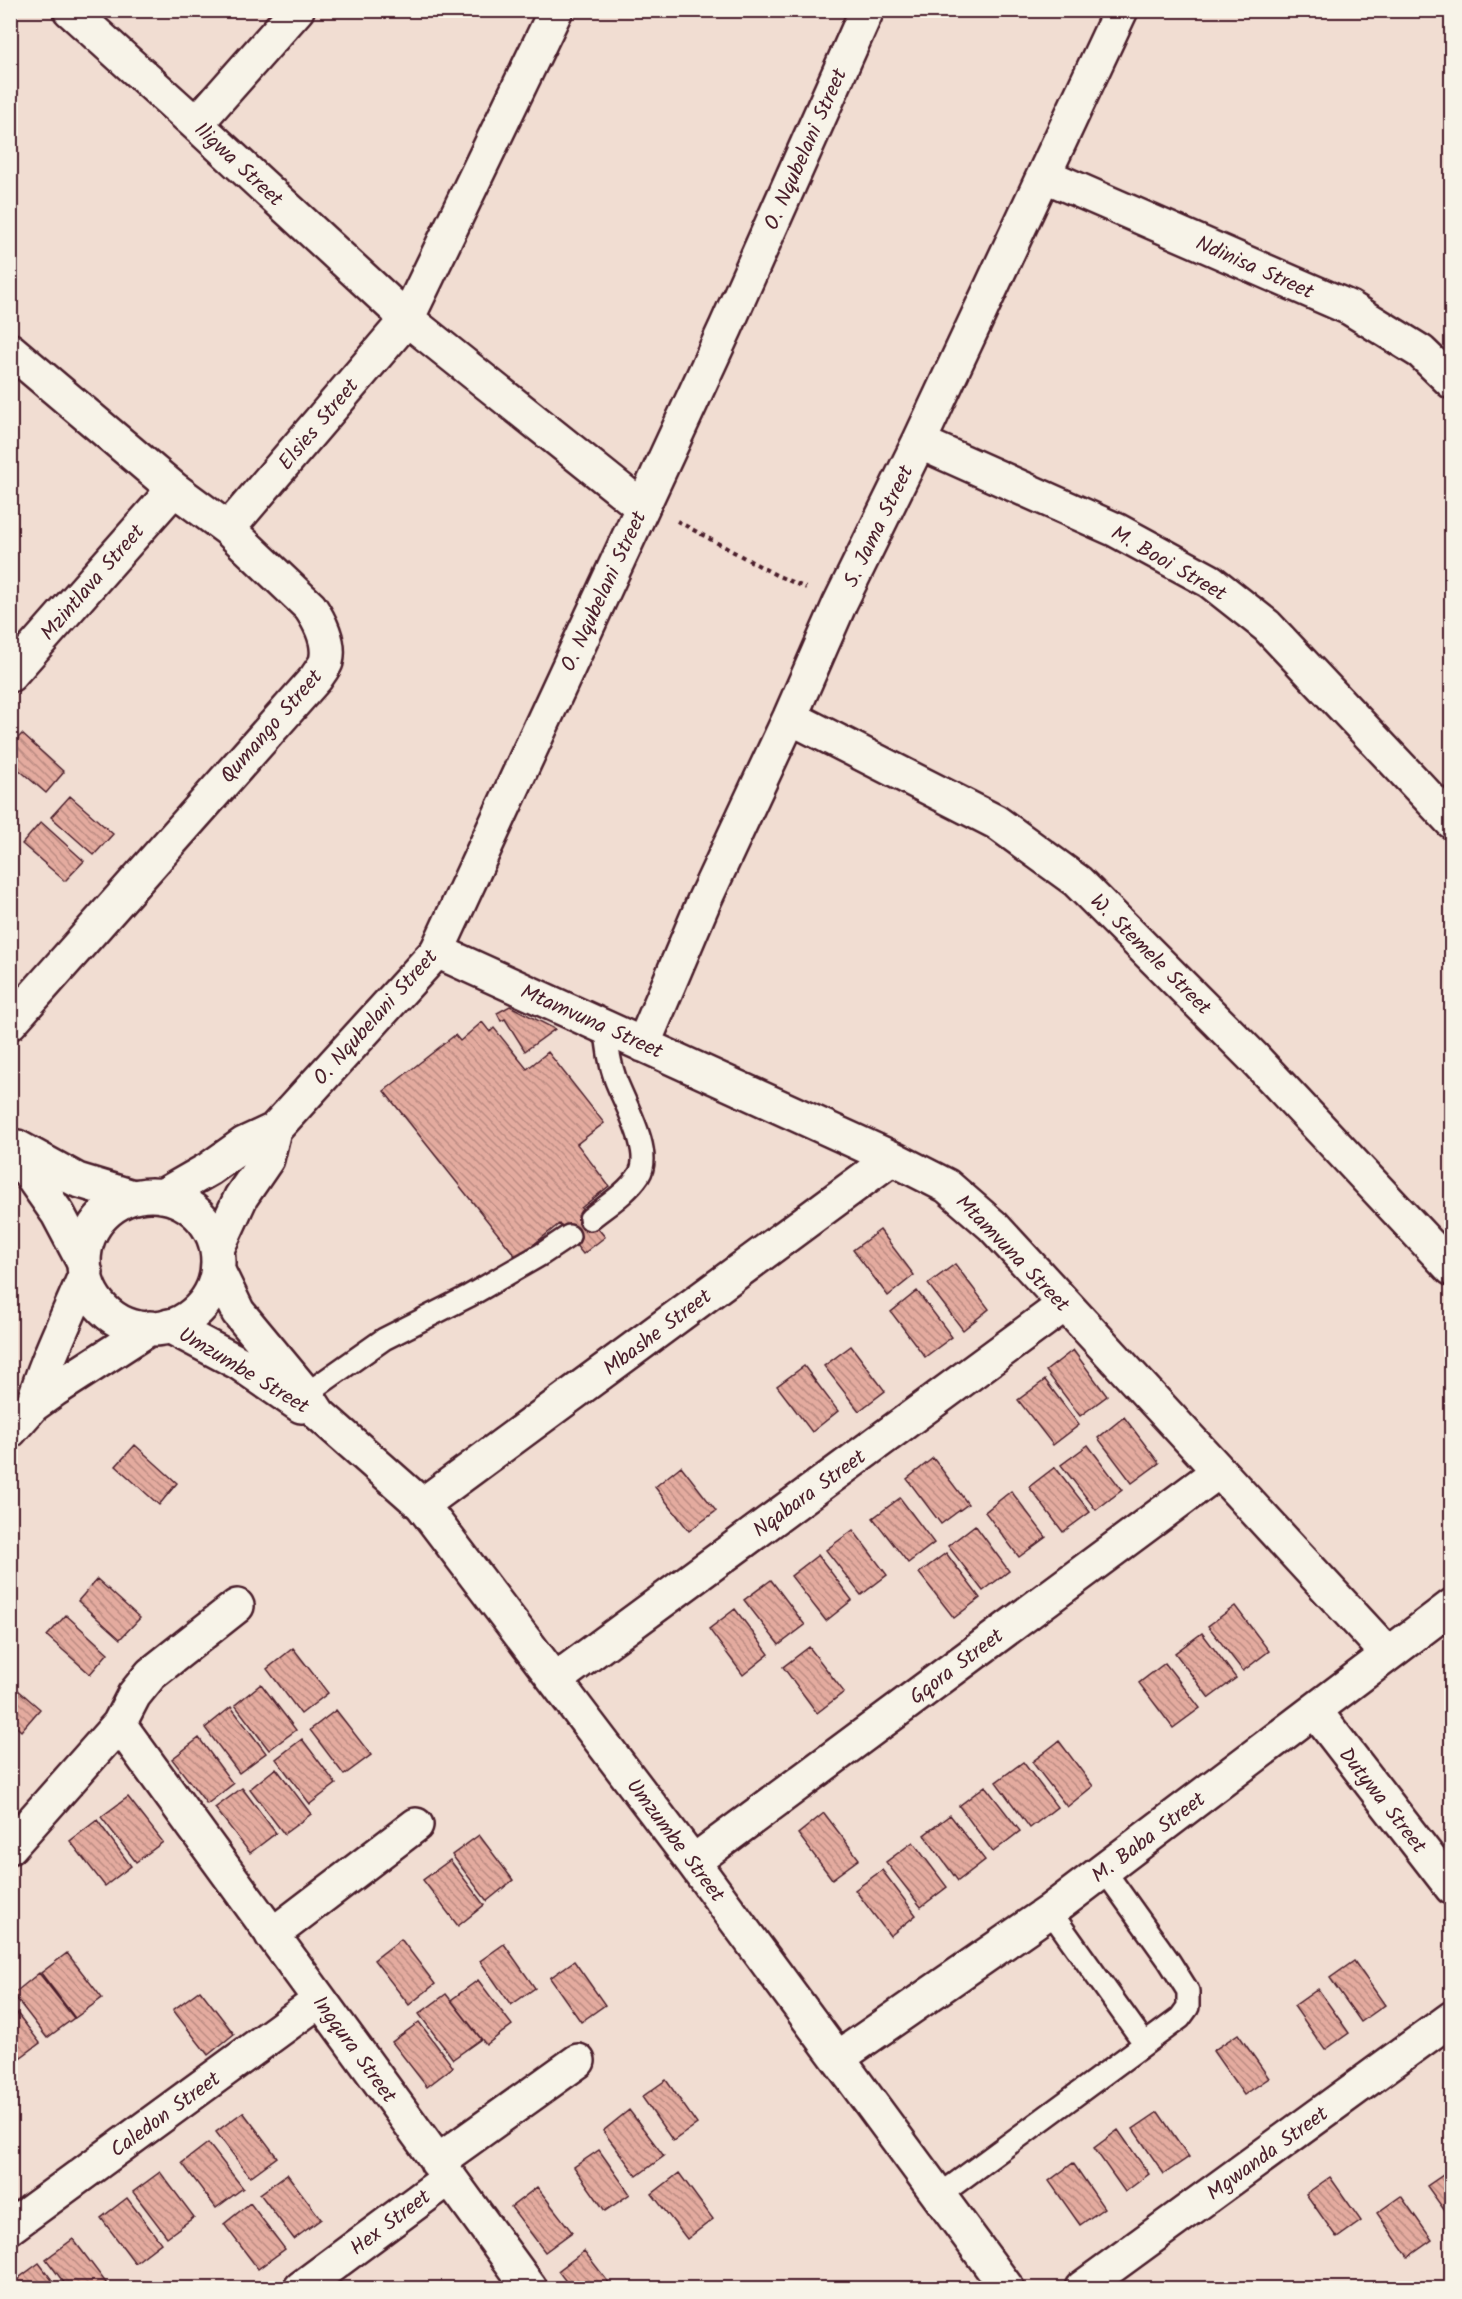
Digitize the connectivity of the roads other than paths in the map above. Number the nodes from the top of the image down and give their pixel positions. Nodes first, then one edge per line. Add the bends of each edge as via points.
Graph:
1 (70, 10) edge
2 (297, 10) edge
3 (556, 10) edge
4 (867, 10) edge
5 (1121, 10) edge
6 (196, 124) junction
7 (1044, 175) junction
8 (407, 319) junction
9 (10, 350) edge
10 (1452, 382) edge
11 (919, 442) junction
12 (174, 489) junction
13 (642, 507) junction
14 (228, 529) junction
15 (10, 675) edge
16 (790, 717) junction
17 (1452, 822) edge
18 (437, 951) junction
19 (10, 1023) edge
20 (606, 1028) junction
21 (643, 1045) junction
22 (274, 1130) junction
23 (10, 1144) edge
24 (892, 1158) junction
25 (148, 1196) junction
26 (590, 1219) dead end
27 (569, 1236) dead end
28 (218, 1260) junction
29 (85, 1268) junction
30 (1452, 1269) edge
31 (1064, 1305) junction
32 (160, 1327) junction
33 (307, 1404) junction
34 (33, 1405) junction
35 (10, 1431) edge
36 (1219, 1471) junction
37 (422, 1505) junction
38 (237, 1606) dead end
39 (1452, 1606) edge
40 (1388, 1654) junction
41 (555, 1680) junction
42 (1315, 1711) junction
43 (119, 1724) junction
44 (416, 1825) dead end
45 (10, 1847) edge
46 (693, 1862) junction
47 (1104, 1870) junction
48 (1452, 1888) edge
49 (1050, 1911) junction
50 (272, 1935) junction
51 (320, 2000) junction
52 (1452, 2018) edge
53 (1145, 2044) junction
54 (838, 2058) junction
55 (578, 2061) dead end
56 (443, 2170) junction
57 (940, 2195) junction
58 (10, 2227) edge
59 (301, 2289) edge
60 (530, 2289) edge
61 (1007, 2289) edge
62 (1082, 2289) edge

1 - 6 street, Iligwa Street
2 - 6 street
3 - 8 street
4 - 13 street, O. Nqubelani Street
5 - 7 street, S. Jama Street
6 - 8 street, Iligwa Street
7 - 10 street, Ndinisa Street via 1350,308 1421,352
7 - 11 street, S. Jama Street
8 - 13 street, Iligwa Street
8 - 14 street, Elsies Street
9 - 12 street, Qumango Street
11 - 16 street, S. Jama Street via 840,603
11 - 17 street, M. Booi Street via 1116,530 1210,581 1267,626
12 - 14 street, Qumango Street
12 - 15 street, Mzintlava Street
13 - 18 street, O. Nqubelani Street
14 - 19 street, Qumango Street via 310,608 326,640 326,662 316,678
16 - 21 street, S. Jama Street via 704,901
16 - 30 street, W. Stemele Street via 996,822 1077,881 1254,1058
18 - 20 street, Mtamvuna Street
18 - 22 street, O. Nqubelani Street
20 - 21 street, Mtamvuna Street
20 - 26 lane via 607,1050 637,1129 642,1159 640,1174
21 - 24 street, Mtamvuna Street
22 - 25 street, O. Nqubelani Street via 244,1144 209,1169
22 - 28 street, O. Nqubelani Street via 267,1159 241,1197
23 - 25 street via 77,1180
23 - 29 street via 58,1214
24 - 31 street, Mtamvuna Street via 946,1185 993,1226
24 - 37 street, Mbashe Street
25 - 28 street via 177,1199 195,1210 210,1228
25 - 29 street via 113,1206 97,1221 87,1240
27 - 33 lane via 469,1296 384,1339
28 - 32 street via 211,1293 197,1311 179,1323
28 - 33 street, Umzumbe Street via 238,1312
29 - 32 street via 98,1304 115,1318 135,1328
29 - 34 street via 43,1370
31 - 36 street, Mtamvuna Street
31 - 41 street, Nqabara Street
32 - 33 street, Umzumbe Street via 239,1363
32 - 34 street
33 - 37 street, Umzumbe Street
34 - 35 street
36 - 40 street, Mtamvuna Street
36 - 46 street, Gqora Street
37 - 41 street, Umzumbe Street
38 - 43 street via 151,1674
39 - 40 street, M. Baba Street
40 - 42 street, M. Baba Street
41 - 46 street, Umzumbe Street
42 - 47 street, M. Baba Street
42 - 48 street, Dutywa Street
43 - 45 street
43 - 50 street, Ingqura Street
44 - 50 street
46 - 54 street, Umzumbe Street
47 - 49 street, M. Baba Street
47 - 53 lane via 1188,1991 1188,2007 1180,2018
49 - 53 lane
49 - 54 street, M. Baba Street
50 - 51 street, Ingqura Street
51 - 56 street, Ingqura Street
51 - 58 street, Caledon Street
52 - 62 street, Mgwanda Street
53 - 57 lane
54 - 57 street, Umzumbe Street
55 - 56 street
56 - 59 street, Hex Street
56 - 60 street, Ingqura Street
57 - 61 street, Umzumbe Street

